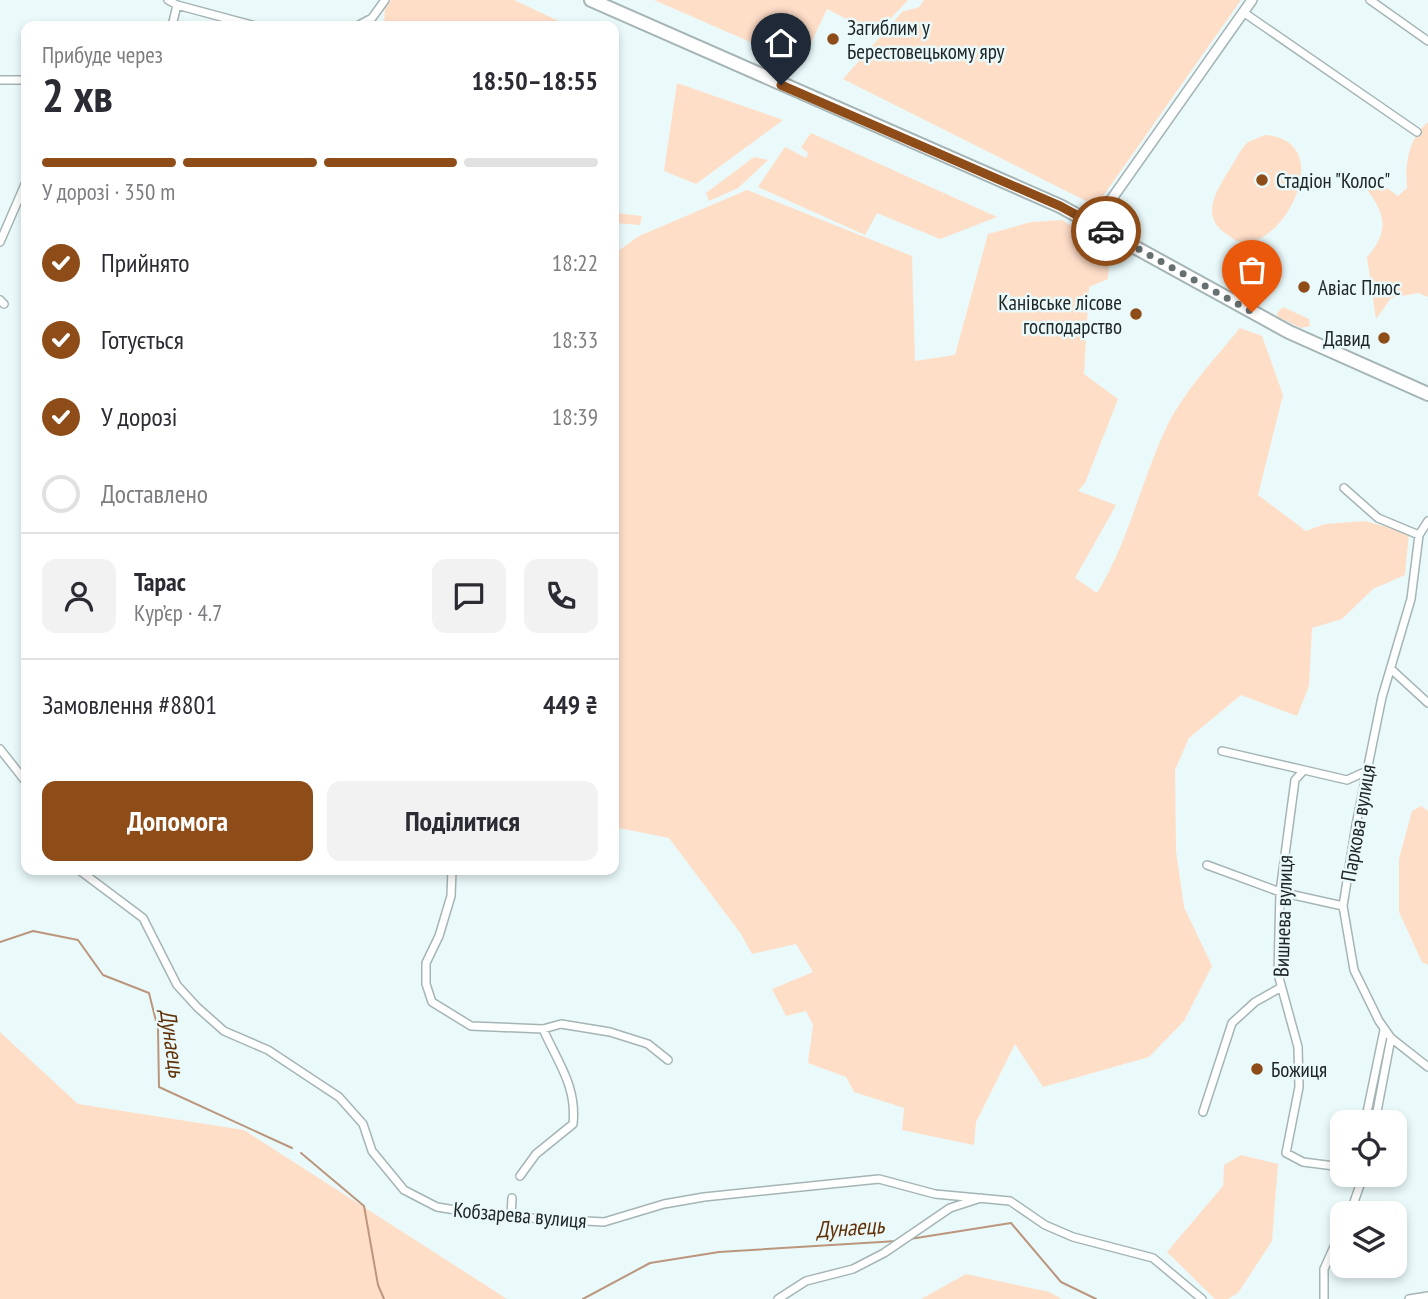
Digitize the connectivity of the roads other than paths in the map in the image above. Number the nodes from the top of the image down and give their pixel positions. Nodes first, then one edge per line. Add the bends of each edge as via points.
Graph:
1 (169, 0) edge
2 (385, 0) edge
3 (591, 0) edge
4 (1252, 0) edge
5 (1370, 0) edge
6 (177, 5) junction
7 (1243, 12) junction
8 (173, 21) edge
9 (236, 21) edge
10 (366, 21) edge
11 (1428, 41) edge
12 (0, 80) edge
13 (21, 80) edge
14 (1417, 132) dead end
15 (21, 194) edge
16 (1094, 224) junction
17 (0, 242) edge
18 (1428, 394) edge
19 (1344, 488) dead end
20 (1428, 520) edge
21 (1419, 535) junction
22 (1391, 669) junction
23 (1428, 703) edge
24 (0, 749) edge
25 (1222, 751) dead end
26 (1304, 770) junction
27 (1367, 771) junction
28 (21, 776) edge
29 (1207, 865) dead end
30 (86, 875) edge
31 (452, 875) edge
32 (1280, 892) junction
33 (1343, 906) junction
34 (1280, 988) junction
35 (542, 1030) junction
36 (1384, 1030) junction
37 (1391, 1038) junction
38 (668, 1060) dead end
39 (1428, 1067) edge
40 (1367, 1110) edge
41 (1377, 1110) edge
42 (1203, 1112) dead end
43 (1330, 1165) edge
44 (520, 1176) dead end
45 (985, 1197) junction
46 (512, 1198) dead end
47 (511, 1218) junction
48 (1330, 1256) edge
49 (1428, 1296) edge
50 (778, 1299) edge
51 (1202, 1299) edge
52 (1324, 1299) edge
53 (1409, 1299) edge

1 - 6 street
2 - 10 street
3 - 16 main road
4 - 7 street
5 - 11 street
6 - 8 street
6 - 9 street
7 - 14 street
7 - 16 street
12 - 13 street
15 - 17 street
16 - 18 main road via 1289,332
19 - 21 street via 1378,518
20 - 21 street, Паркова вулиця
21 - 22 street, Паркова вулиця via 1411,599
22 - 23 street
22 - 27 street, Паркова вулиця
24 - 28 street
25 - 26 street
26 - 27 street via 1347,780
26 - 32 street, Вишнева вулиця via 1295,780
27 - 33 street, Паркова вулиця
29 - 32 street
30 - 47 street, Кобзарева вулиця via 143,918 177,985 224,1031 268,1050 339,1097 363,1124 372,1151 404,1190 437,1208
31 - 35 street via 451,896 426,963 432,1002 471,1026
32 - 33 street
32 - 34 street, Вишнева вулиця
33 - 36 street, Паркова вулиця via 1354,970
34 - 42 street via 1232,1023
34 - 43 street, Вишнева вулиця via 1298,1046 1299,1087 1286,1153 1304,1162
35 - 38 street via 561,1024 610,1032 648,1044
35 - 44 street via 570,1087 575,1103 573,1124 536,1154
36 - 37 street, Паркова вулиця
36 - 40 street
37 - 39 street, Паркова вулиця
37 - 41 street
45 - 47 street, Кобзарева вулиця via 935,1194 879,1179 704,1197 604,1222
45 - 50 street via 950,1208 853,1269 806,1281
45 - 51 street, Кобзарева вулиця via 1010,1201 1073,1237 1153,1258
46 - 47 street
48 - 52 street via 1324,1269
49 - 53 street

